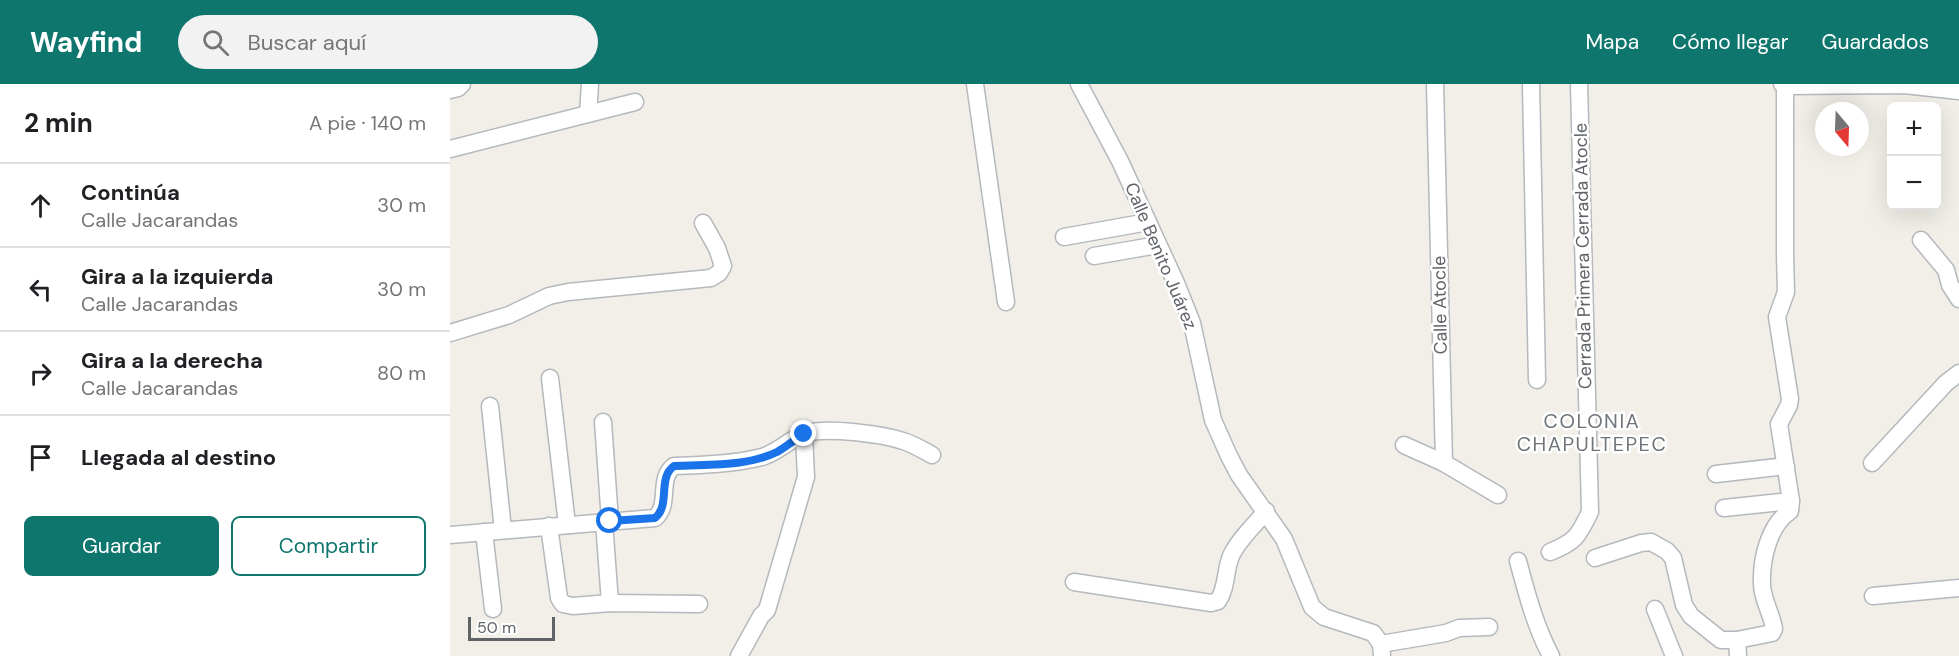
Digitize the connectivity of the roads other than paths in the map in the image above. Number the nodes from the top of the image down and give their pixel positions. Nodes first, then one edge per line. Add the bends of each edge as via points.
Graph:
1 (462, 84) edge
2 (590, 84) edge
3 (975, 84) edge
4 (1079, 84) edge
5 (1435, 84) edge
6 (1531, 84) edge
7 (1579, 84) edge
8 (1783, 85) edge
9 (450, 90) edge
10 (1959, 91) edge
11 (635, 102) dead end
12 (588, 114) junction
13 (450, 149) edge
14 (1148, 222) junction
15 (703, 223) dead end
16 (1064, 237) dead end
17 (1922, 240) dead end
18 (1158, 244) junction
19 (1094, 256) dead end
20 (1959, 298) edge
21 (1006, 302) dead end
22 (450, 333) edge
23 (1959, 373) edge
24 (550, 378) dead end
25 (1537, 380) dead end
26 (490, 406) dead end
27 (603, 422) dead end
28 (804, 434) junction
29 (1404, 445) dead end
30 (932, 455) dead end
31 (1444, 463) junction
32 (1872, 463) dead end
33 (1786, 466) junction
34 (1716, 474) dead end
35 (1498, 495) dead end
36 (1791, 501) junction
37 (1724, 508) dead end
38 (1266, 511) junction
39 (607, 521) junction
40 (567, 525) junction
41 (549, 526) junction
42 (503, 530) junction
43 (484, 532) junction
44 (450, 535) edge
45 (1550, 552) dead end
46 (1595, 558) dead end
47 (1518, 561) dead end
48 (1074, 582) dead end
49 (1959, 588) edge
50 (1873, 596) dead end
51 (610, 603) junction
52 (699, 604) dead end
53 (493, 609) dead end
54 (1655, 609) dead end
55 (1489, 627) dead end
56 (1738, 648) edge
57 (1382, 650) edge
58 (739, 656) edge
59 (1551, 656) edge
60 (1674, 656) edge

1 - 9 street
2 - 12 street
3 - 21 street
4 - 14 street, Calle Benito Juárez
5 - 31 street, Calle Atocle
6 - 25 street
7 - 45 street, Cerrada Primera Cerrada Atocle via 1590,512 1576,537
8 - 10 street via 1904,85
8 - 33 street via 1787,277 1777,317 1790,399 1779,424
11 - 12 street
12 - 13 street
14 - 16 street
14 - 18 street, Calle Benito Juárez
15 - 22 street via 723,266 711,278 568,292
17 - 20 street via 1946,270
18 - 19 street
18 - 38 street, Calle Benito Juárez via 1192,323 1222,443 1239,475
23 - 32 street
24 - 40 street
26 - 42 street
27 - 39 street
28 - 30 street via 824,430 892,437
28 - 39 street via 777,451 736,463 674,466 669,470 660,514 655,518
28 - 58 street via 806,477 767,610
29 - 31 street
31 - 35 street
33 - 34 street
33 - 36 street
36 - 37 street
36 - 56 street via 1790,511 1780,518 1770,538 1764,567 1762,584 1774,630
38 - 48 street via 1232,554 1218,601
38 - 57 street, Calle Benito Juárez via 1289,547 1312,607 1324,617 1373,633
39 - 40 street
39 - 51 street
40 - 41 street
41 - 42 street
41 - 51 street via 563,604
42 - 43 street
43 - 44 street
43 - 53 street
46 - 56 street via 1651,542 1667,551 1673,558 1684,605 1691,616 1720,640
47 - 59 street via 1540,636
49 - 50 street
51 - 52 street
54 - 60 street
55 - 57 street via 1459,628

